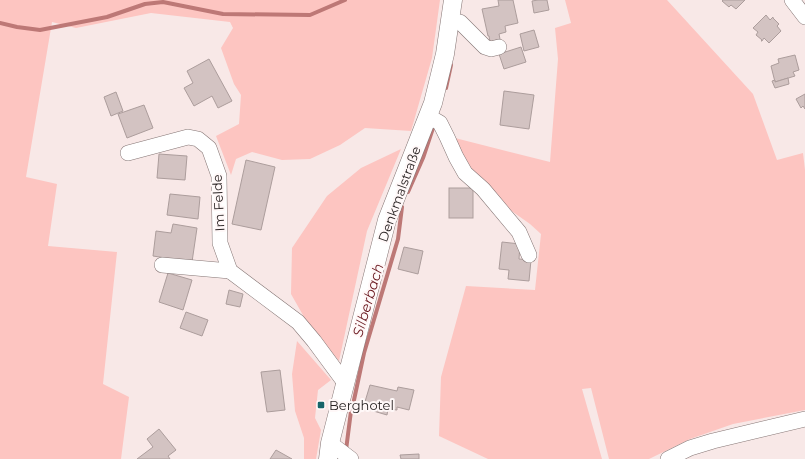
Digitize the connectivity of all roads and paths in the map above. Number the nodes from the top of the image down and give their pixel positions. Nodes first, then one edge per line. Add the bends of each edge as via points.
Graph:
1 (453, 0) edge
2 (792, 0) edge
3 (805, 17) edge
4 (450, 20) junction
5 (499, 47) dead end
6 (428, 116) junction
7 (128, 153) dead end
8 (529, 255) dead end
9 (162, 265) dead end
10 (230, 271) junction
11 (345, 383) junction
12 (805, 419) edge
13 (337, 453) edge
14 (668, 459) edge

1 - 4 main road, Denkmalstraße
2 - 3 street
4 - 5 street via 460,22 485,47
4 - 6 main road, Denkmalstraße via 445,54
6 - 8 street via 440,122 465,173 483,189 520,232
6 - 11 main road, Denkmalstraße via 387,220
7 - 10 street, Im Felde via 188,137 198,139 209,148 219,176 220,243
9 - 10 street
10 - 11 street via 298,322
11 - 13 main road, Denkmalstraße
12 - 14 street via 713,441 690,448

